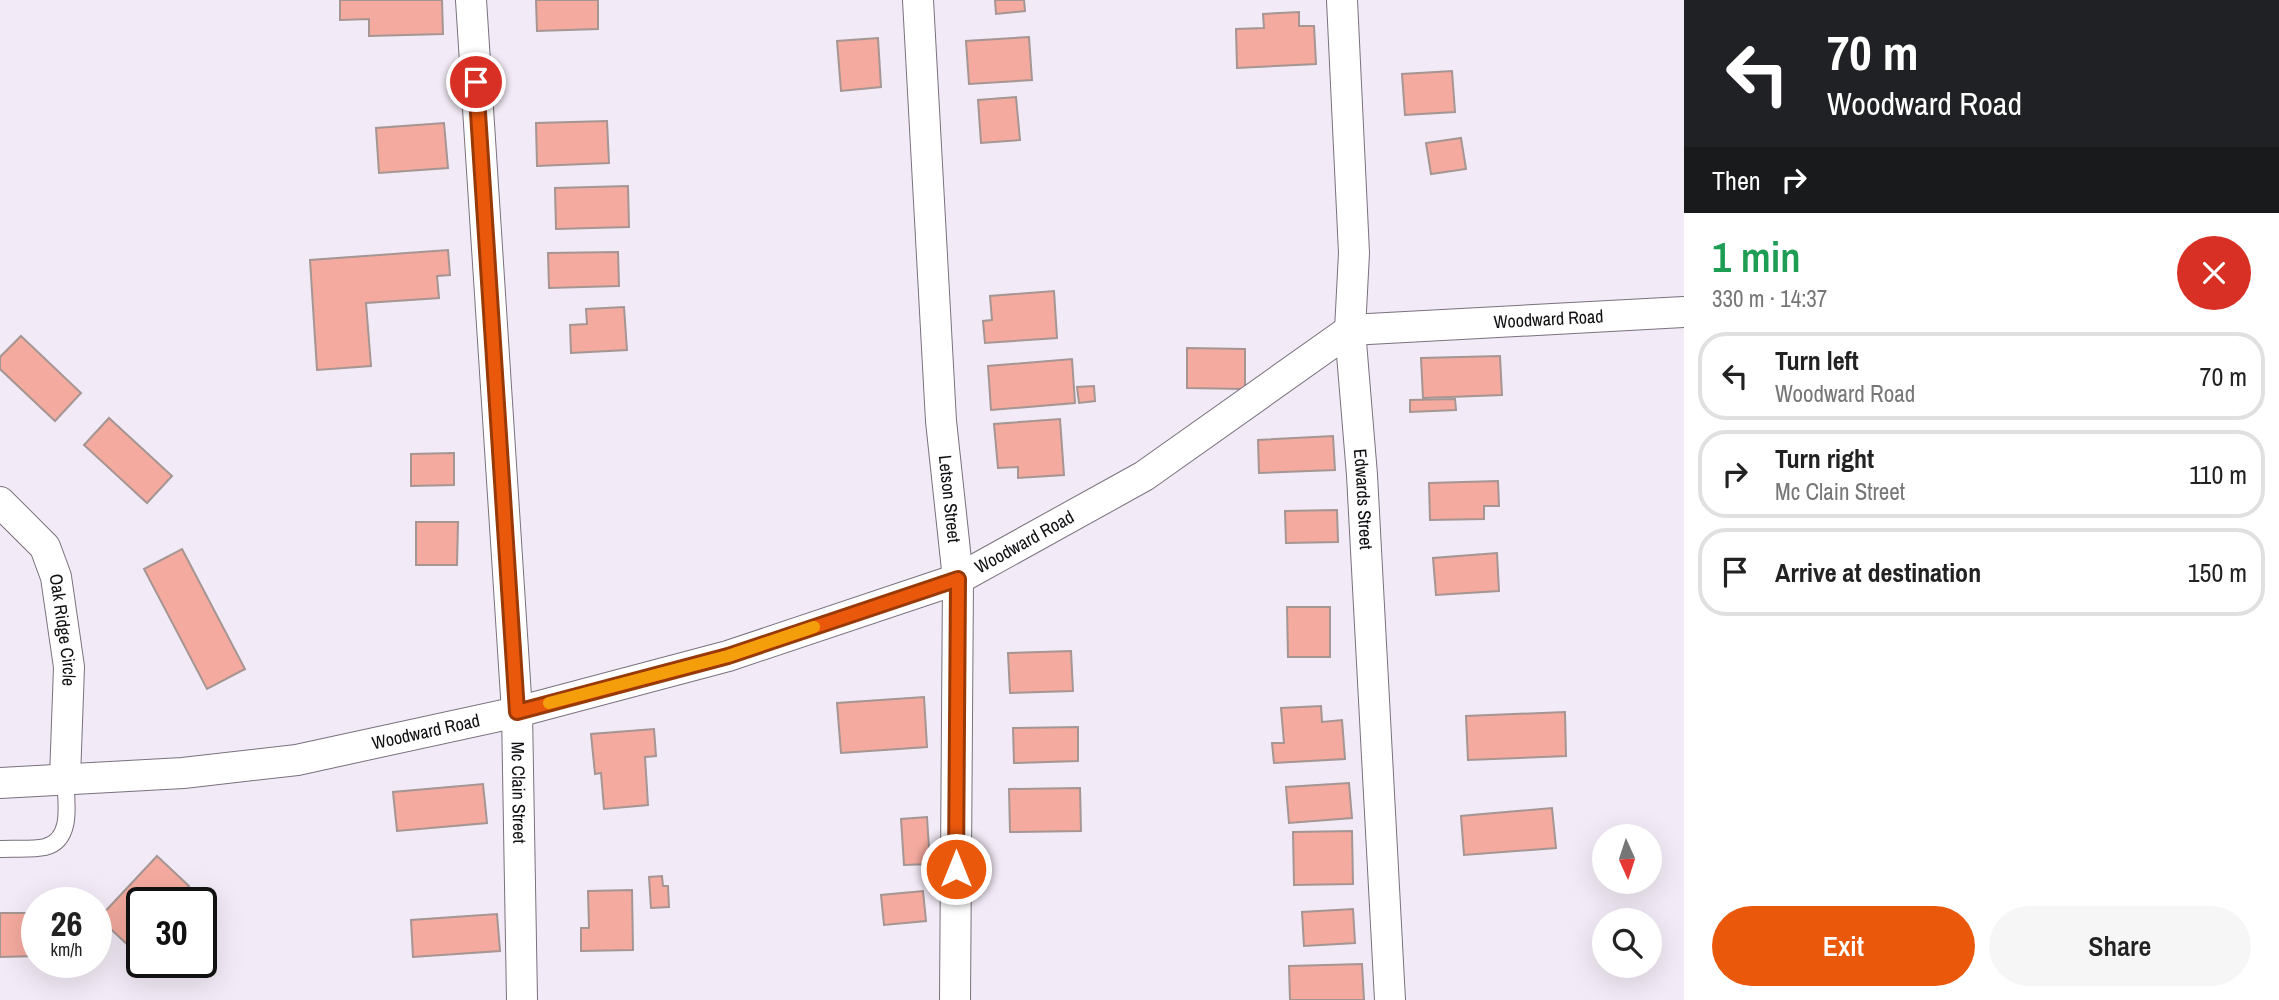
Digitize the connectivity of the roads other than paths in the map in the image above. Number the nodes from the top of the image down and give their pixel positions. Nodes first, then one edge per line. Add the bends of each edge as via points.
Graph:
1 (471, 0) edge
2 (918, 0) edge
3 (1342, 0) edge
4 (1684, 312) edge
5 (1350, 330) junction
6 (0, 502) edge
7 (958, 579) junction
8 (517, 712) junction
9 (65, 778) junction
10 (0, 783) edge
11 (0, 849) edge
12 (522, 1000) edge
13 (955, 1000) edge
14 (1390, 1000) edge

1 - 8 street, Mc Clain Street
2 - 7 street, Letson Street via 941,421
3 - 5 street, Edwards Street via 1354,253
4 - 5 street, Woodward Road
5 - 7 street, Woodward Road via 1144,476
5 - 14 street, Edwards Street
6 - 9 street, Oak Ridge Circle via 45,547 56,577 69,667
7 - 8 street, Woodward Road via 728,656
7 - 13 street, Letson Street
8 - 9 street, Woodward Road via 298,760 183,773
8 - 12 street, Mc Clain Street
9 - 10 street, Woodward Road
9 - 11 lane via 66,823 59,840 46,847

